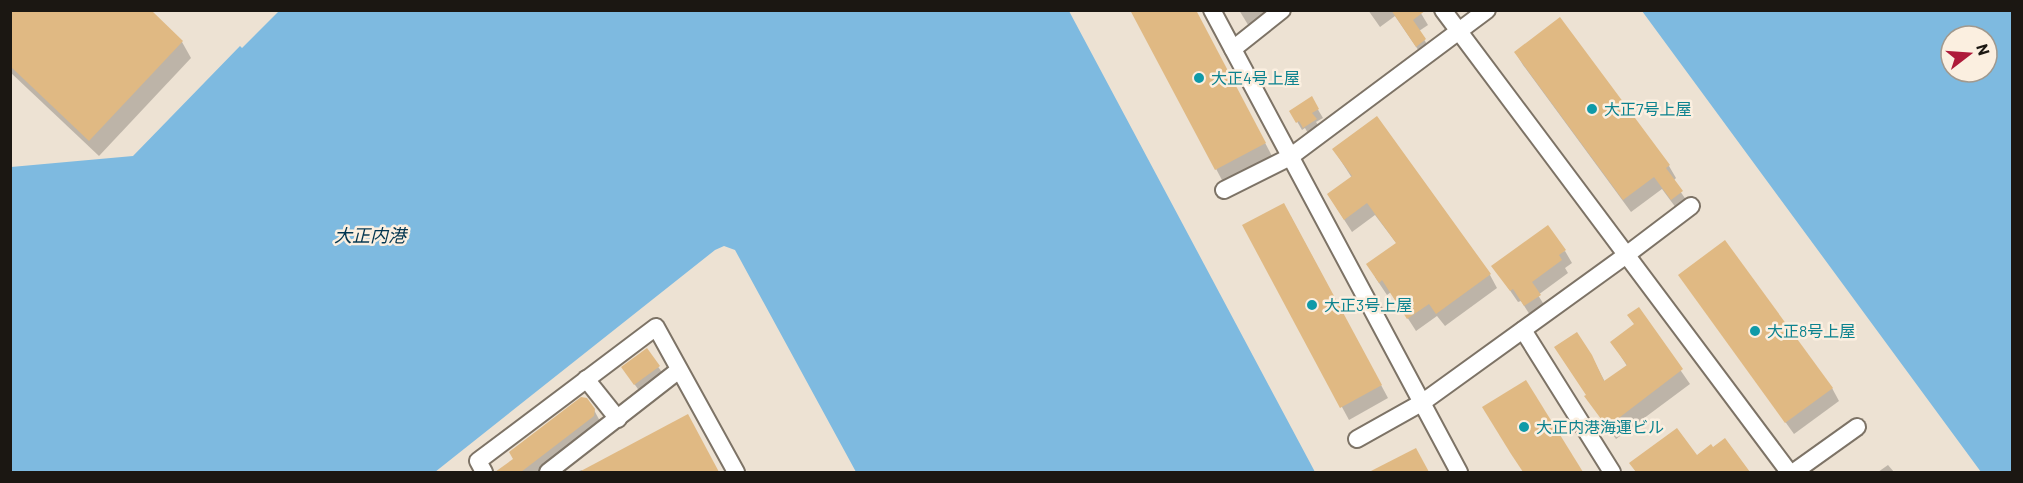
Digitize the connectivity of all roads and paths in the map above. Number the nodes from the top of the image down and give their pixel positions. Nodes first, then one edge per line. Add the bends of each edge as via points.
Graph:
1 (1212, 10) edge
2 (1282, 10) edge
3 (1443, 10) edge
4 (1487, 10) edge
5 (1458, 31) junction
6 (1233, 49) junction
7 (1290, 157) junction
8 (1224, 190) dead end
9 (1692, 206) dead end
10 (1625, 256) junction
11 (1523, 330) junction
12 (679, 370) junction
13 (586, 379) junction
14 (1423, 402) junction
15 (618, 419) junction
16 (1857, 427) dead end
17 (1357, 439) dead end
18 (484, 472) edge
19 (548, 472) edge
20 (736, 472) edge
21 (1459, 472) edge
22 (1612, 472) edge
23 (1789, 472) edge
24 (1794, 472) edge

1 - 6 street
2 - 6 street
3 - 5 street
4 - 5 street
5 - 7 street
5 - 10 street
6 - 7 street
7 - 8 street
7 - 14 street
9 - 10 street
10 - 11 street
10 - 23 street
11 - 14 street
11 - 22 street
12 - 13 street via 656,327
12 - 15 street
12 - 20 street
13 - 15 street
13 - 18 street via 478,461
14 - 17 street
14 - 21 street
15 - 19 street
16 - 24 street

